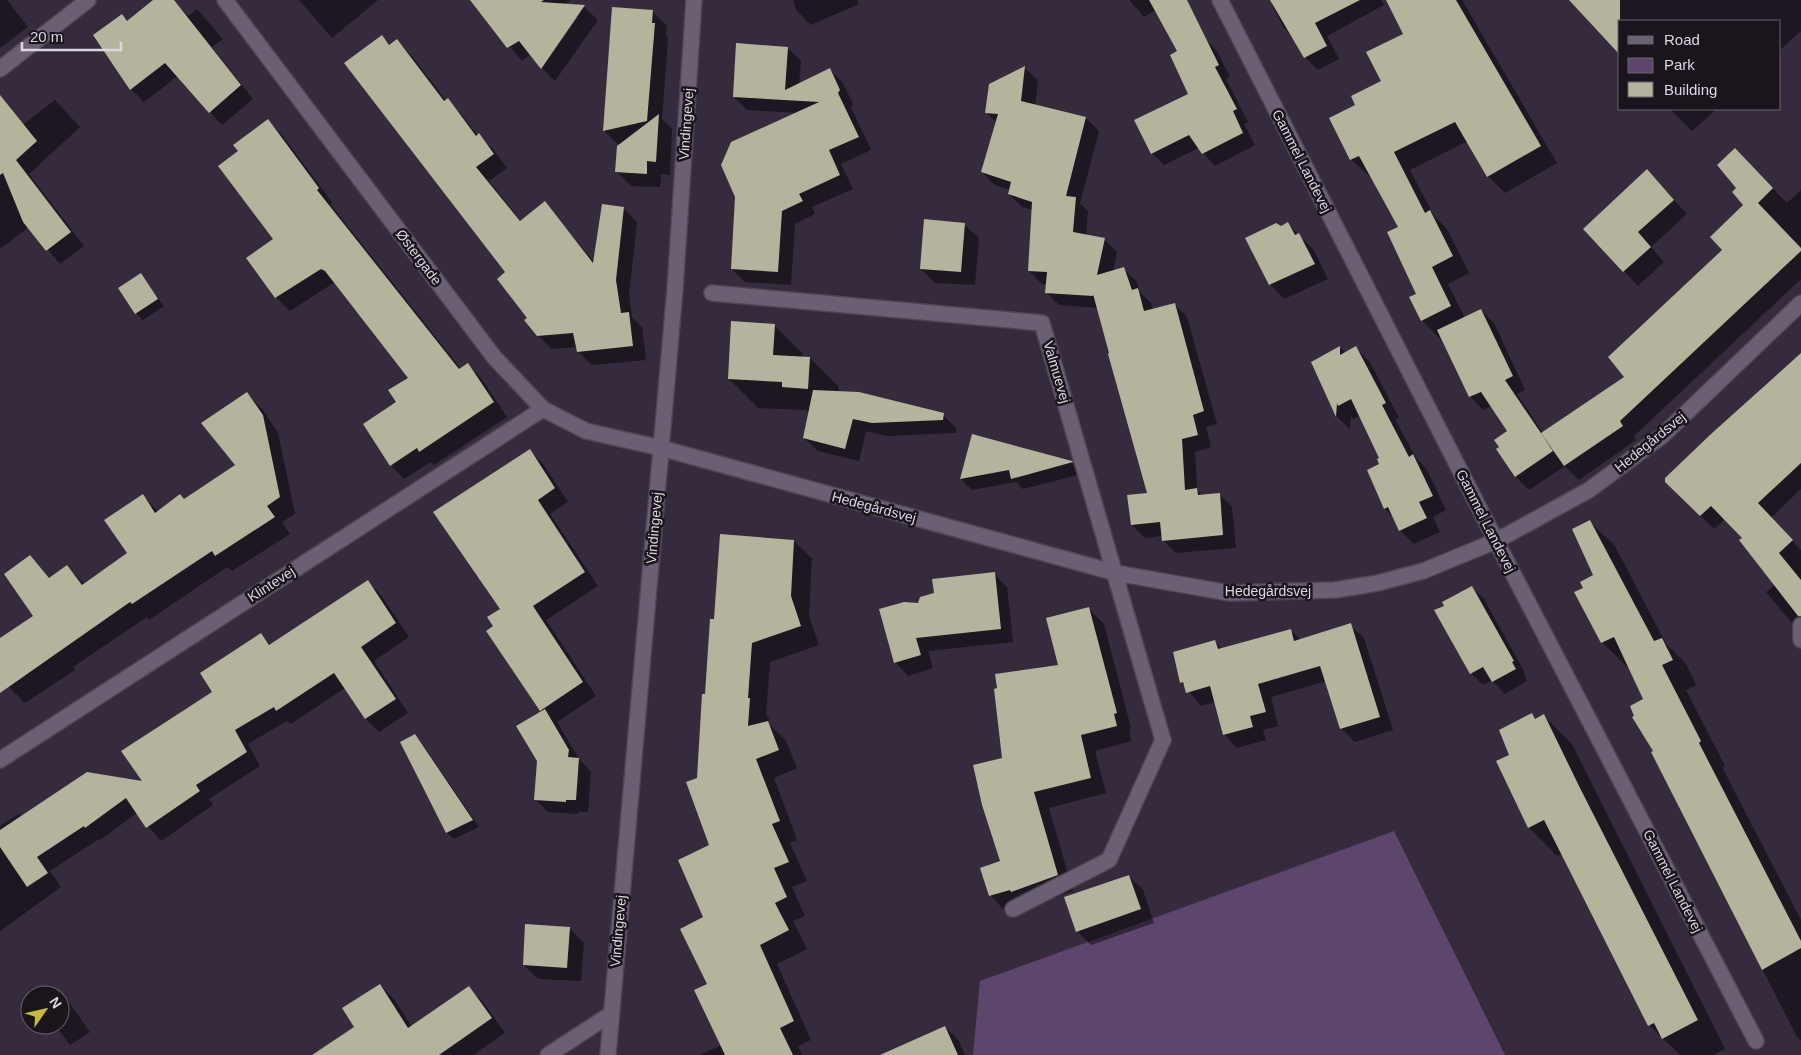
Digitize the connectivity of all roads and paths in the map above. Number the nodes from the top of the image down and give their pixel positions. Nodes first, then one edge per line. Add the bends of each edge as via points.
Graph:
1 (88, 0) edge
2 (225, 0) edge
3 (694, 0) edge
4 (1220, 0) edge
5 (0, 68) edge
6 (712, 293) dead end
7 (1801, 304) edge
8 (543, 409) junction
9 (662, 448) junction
10 (1496, 541) junction
11 (1116, 573) junction
12 (1801, 626) edge
13 (1801, 640) edge
14 (0, 760) edge
15 (1013, 909) dead end
16 (611, 1014) junction
17 (1756, 1041) dead end
18 (548, 1055) edge
19 (608, 1055) edge

1 - 5 street
2 - 8 street, Østergade via 494,357
3 - 9 street, Vindingevej
4 - 10 street, Gammel Landevej
6 - 11 street, Valmuevej via 1042,323
7 - 10 street, Hedegårdsvej via 1662,436 1589,490
8 - 9 street, Østergade via 586,431
8 - 14 street, Klintevej
9 - 11 street, Hedegårdsvej
9 - 16 street, Vindingevej
10 - 11 street, Hedegårdsvej via 1423,571 1335,590 1229,593
10 - 17 street, Gammel Landevej
11 - 15 street, Valmuevej via 1163,740 1109,860
12 - 13 street
16 - 18 street
16 - 19 street, Vindingevej

